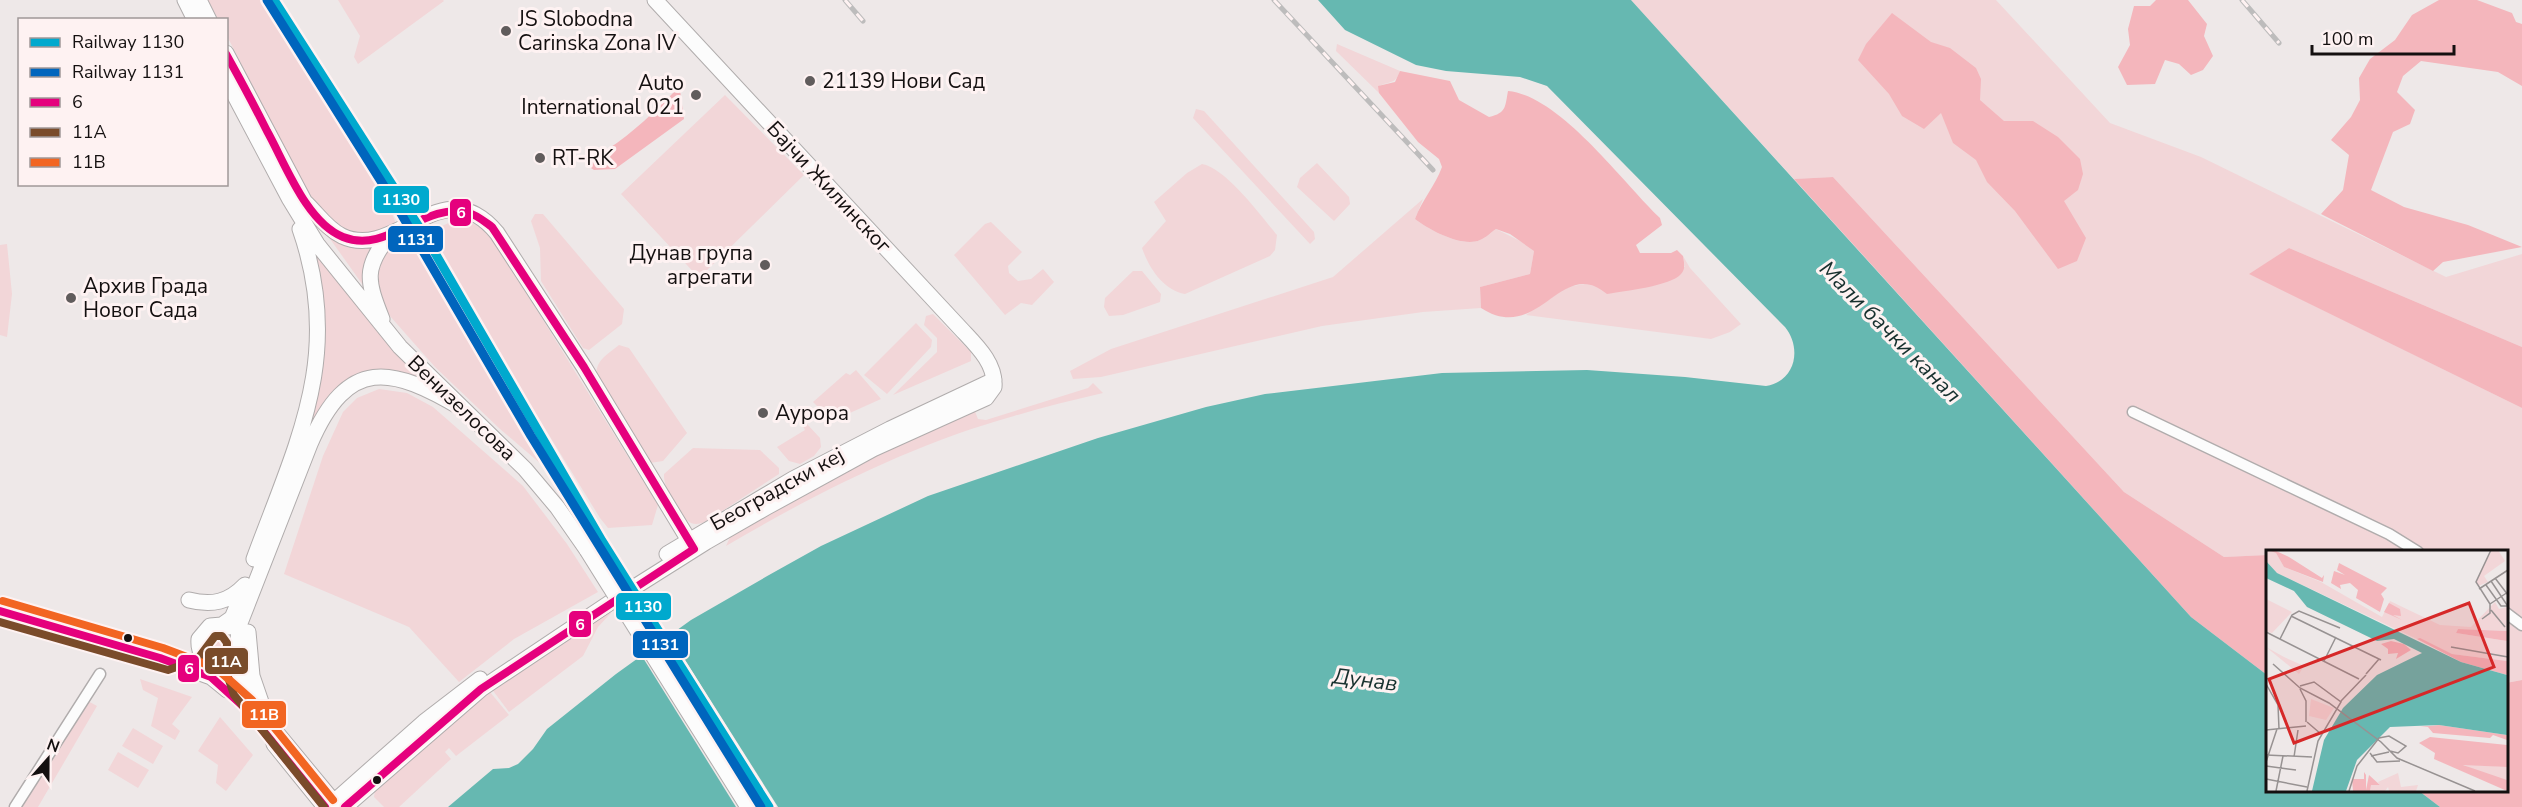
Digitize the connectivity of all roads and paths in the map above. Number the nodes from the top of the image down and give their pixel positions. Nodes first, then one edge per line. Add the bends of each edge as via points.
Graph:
1 (185, 0) edge
2 (199, 0) edge
3 (655, 0) edge
4 (194, 18) edge
5 (208, 18) edge
6 (228, 57) edge
7 (228, 83) edge
8 (289, 198) junction
9 (305, 202) junction
10 (392, 232) junction
11 (337, 266) junction
12 (386, 331) junction
13 (987, 389) joint
14 (463, 409) junction
15 (2133, 412) dead end
16 (691, 544) junction
17 (2415, 550) edge
18 (260, 571) junction
19 (245, 585) junction
20 (189, 600) dead end
21 (0, 611) edge
22 (2507, 614) edge
23 (222, 625) junction
24 (2522, 625) edge
25 (199, 644) junction
26 (237, 646) junction
27 (165, 659) junction
28 (212, 663) junction
29 (100, 674) dead end
30 (244, 707) junction
31 (275, 729) junction
32 (334, 806) edge
33 (15, 807) edge
34 (748, 807) edge

1 - 4 main road
2 - 5 main road
3 - 13 main road, Бајчи Жилинског via 962,330 988,362
6 - 9 main road, Венизелосова
7 - 8 main road, Венизелосова
8 - 11 main road, Венизелосова via 317,244
8 - 19 main road via 314,276 318,310 315,375 297,444
9 - 10 main road via 343,237 374,240
9 - 11 main road, Венизелосова
10 - 12 main road via 369,269 370,288
10 - 16 main road via 443,210 469,212 492,226 584,367
11 - 12 main road, Венизелосова
12 - 14 main road, Венизелосова
13 - 16 main road, Београдски кеј
14 - 18 main road via 399,377 361,381 347,389 319,423
14 - 34 main road, Венизелосова, bridge via 536,481 586,550
15 - 17 street via 2389,534
16 - 32 main road, Београдски кеј via 481,689
18 - 26 main road via 240,623
18 - 31 main road via 248,645 255,689
19 - 20 main road via 234,597 218,603
19 - 23 main road via 232,618
21 - 27 main road
22 - 24 street
23 - 25 main road via 205,630
23 - 26 main road via 232,629
25 - 27 main road via 191,651
25 - 28 main road via 200,651
26 - 28 main road via 228,662
26 - 31 main road via 236,670 243,690
27 - 28 main road
27 - 30 main road via 211,677
28 - 30 main road
29 - 33 street
30 - 32 main road
31 - 32 main road

